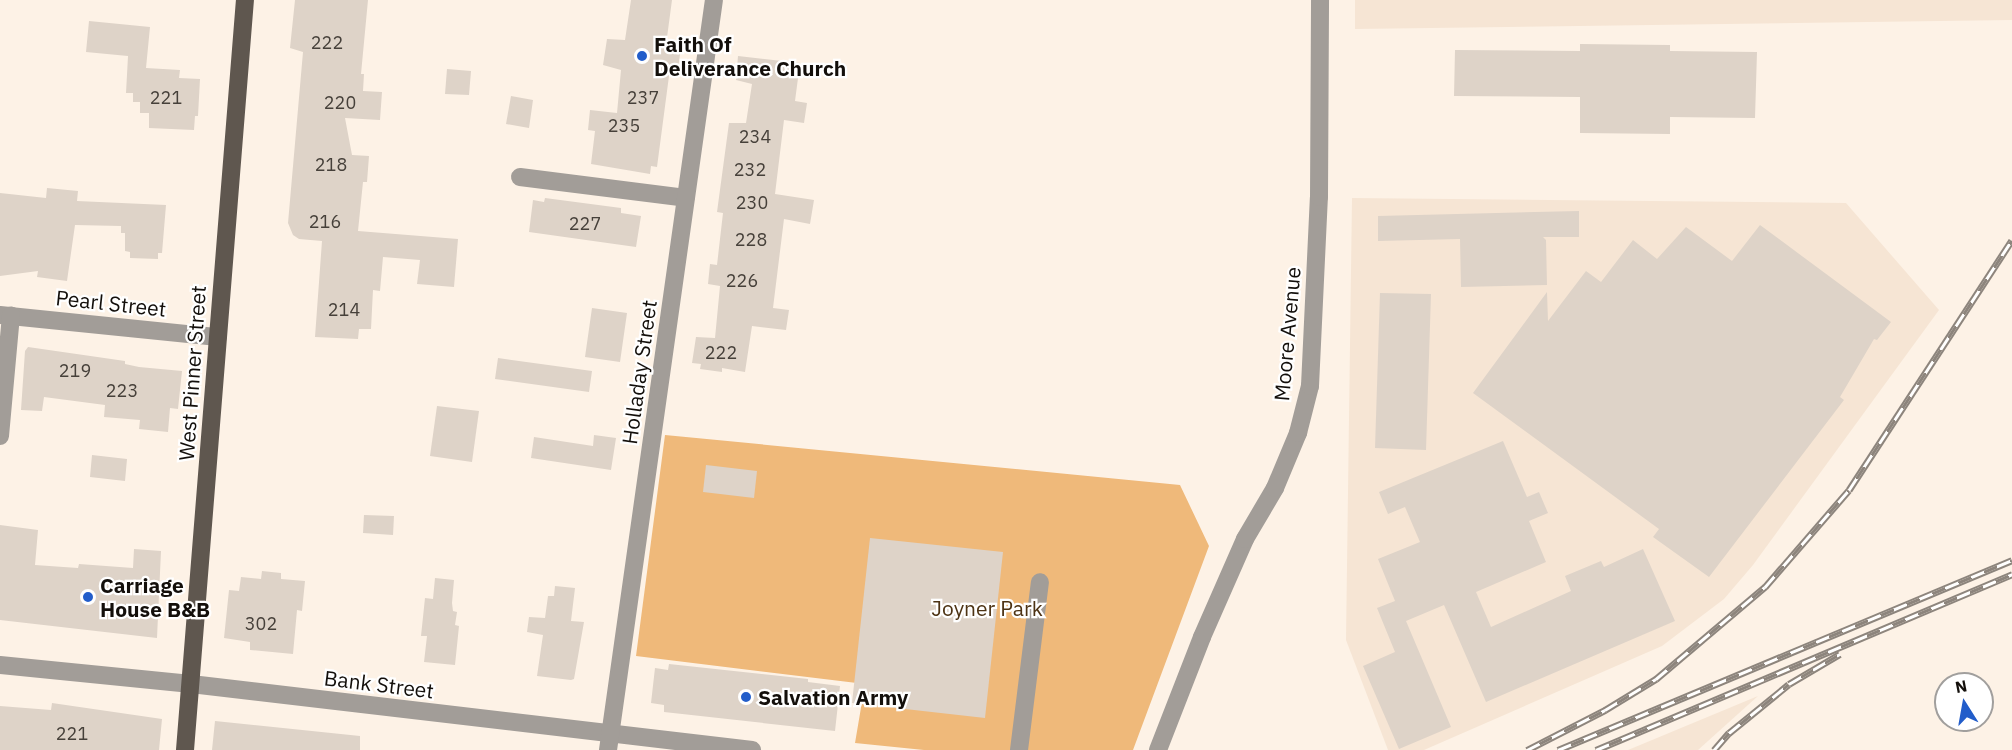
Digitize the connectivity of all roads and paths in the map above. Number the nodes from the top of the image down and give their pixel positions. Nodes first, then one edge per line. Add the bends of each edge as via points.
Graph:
1 (245, 0) edge
2 (714, 0) edge
3 (1320, 0) edge
4 (520, 177) dead end
5 (686, 198) junction
6 (6, 315) edge
7 (218, 337) junction
8 (0, 436) edge
9 (1040, 582) dead end
10 (0, 665) edge
11 (191, 684) junction
12 (609, 742) edge
13 (185, 750) edge
14 (752, 750) edge
15 (1019, 750) edge
16 (1158, 750) edge

1 - 7 main road, West Pinner Street
2 - 5 street, Holladay Street
3 - 16 street, Moore Avenue via 1319,197 1310,386 1298,433 1275,488 1245,539
4 - 5 street
5 - 12 street, Holladay Street
6 - 7 street, Pearl Street
6 - 8 street
7 - 11 main road, West Pinner Street
9 - 15 street
10 - 11 street, Bank Street
11 - 12 street, Bank Street
11 - 13 main road, West Pinner Street
12 - 14 street, Bank Street

